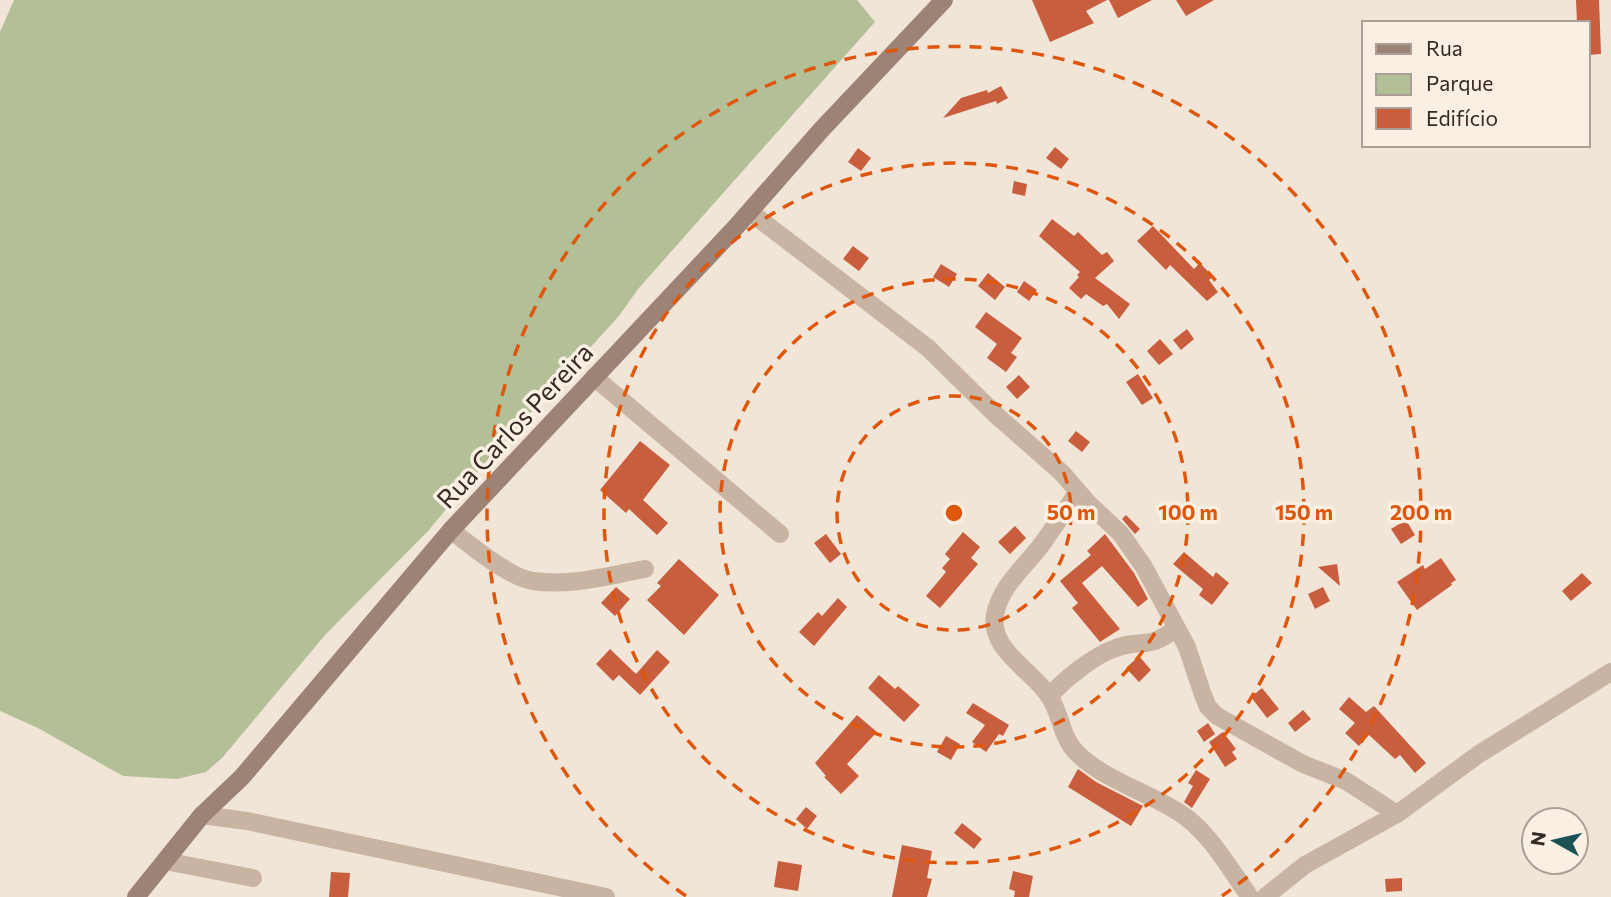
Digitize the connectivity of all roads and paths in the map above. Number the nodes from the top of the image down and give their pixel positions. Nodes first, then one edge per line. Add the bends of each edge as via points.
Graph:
1 (944, 0) edge
2 (750, 212) junction
3 (594, 377) junction
4 (1079, 492) junction
5 (451, 530) junction
6 (780, 534) dead end
7 (645, 569) dead end
8 (1176, 628) junction
9 (1611, 672) edge
10 (1050, 696) junction
11 (1397, 814) junction
12 (202, 815) junction
13 (165, 861) junction
14 (253, 878) dead end
15 (136, 897) edge
16 (606, 897) edge
17 (1250, 897) edge
18 (1265, 897) edge

1 - 2 main road, Rua Carlos Pereira via 822,128
2 - 3 main road, Rua Carlos Pereira
2 - 4 street via 928,348
3 - 5 main road, Rua Carlos Pereira
3 - 6 street
4 - 8 street via 1121,534
4 - 10 street via 1005,588 995,617 994,629 1004,647
5 - 7 street via 478,552 530,581 574,581
5 - 12 main road, Rua Carlos Pereira via 242,777
8 - 10 street via 1150,644 1115,648
8 - 11 street via 1208,707 1217,716 1303,764 1346,781
9 - 11 street via 1479,754
10 - 17 street via 1077,753 1133,790 1186,817
11 - 18 street via 1306,865
12 - 13 main road, Rua Carlos Pereira
12 - 16 street
13 - 14 street
13 - 15 main road, Rua Carlos Pereira

